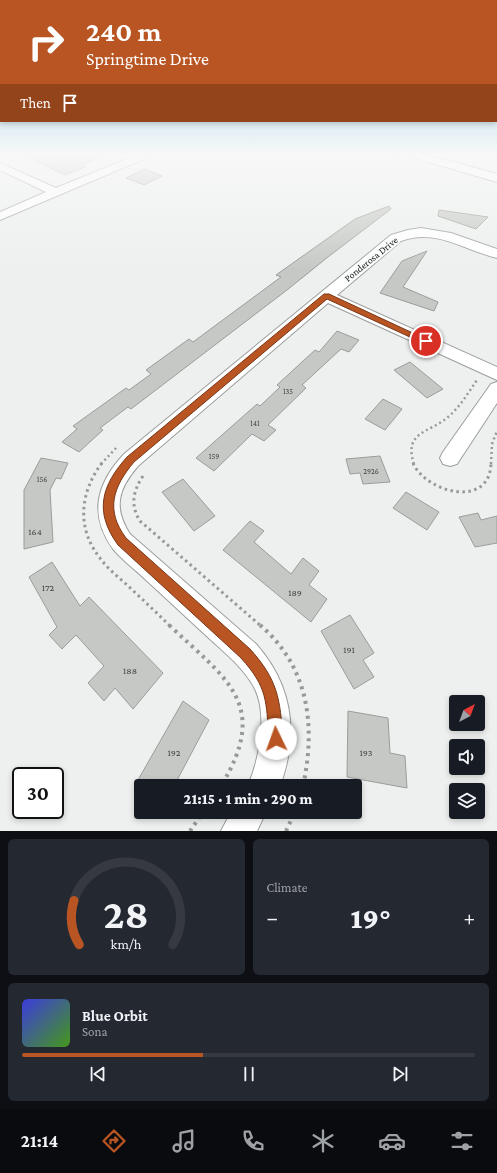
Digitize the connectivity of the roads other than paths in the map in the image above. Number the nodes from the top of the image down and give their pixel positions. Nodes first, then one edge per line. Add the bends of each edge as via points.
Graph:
1 (53, 193) edge
2 (0, 216) edge
3 (497, 254) edge
4 (326, 296) junction
5 (497, 374) edge
6 (497, 389) edge
7 (450, 458) dead end
8 (266, 779) edge
9 (246, 819) edge
10 (238, 831) edge

1 - 2 street
3 - 4 street, Ponderosa Drive via 439,234 407,234 392,241
4 - 5 street
4 - 8 street, Ponderosa Drive via 131,460 114,481 108,499 110,524 122,542 246,654 266,681 273,701 276,739
6 - 7 street
9 - 10 street

